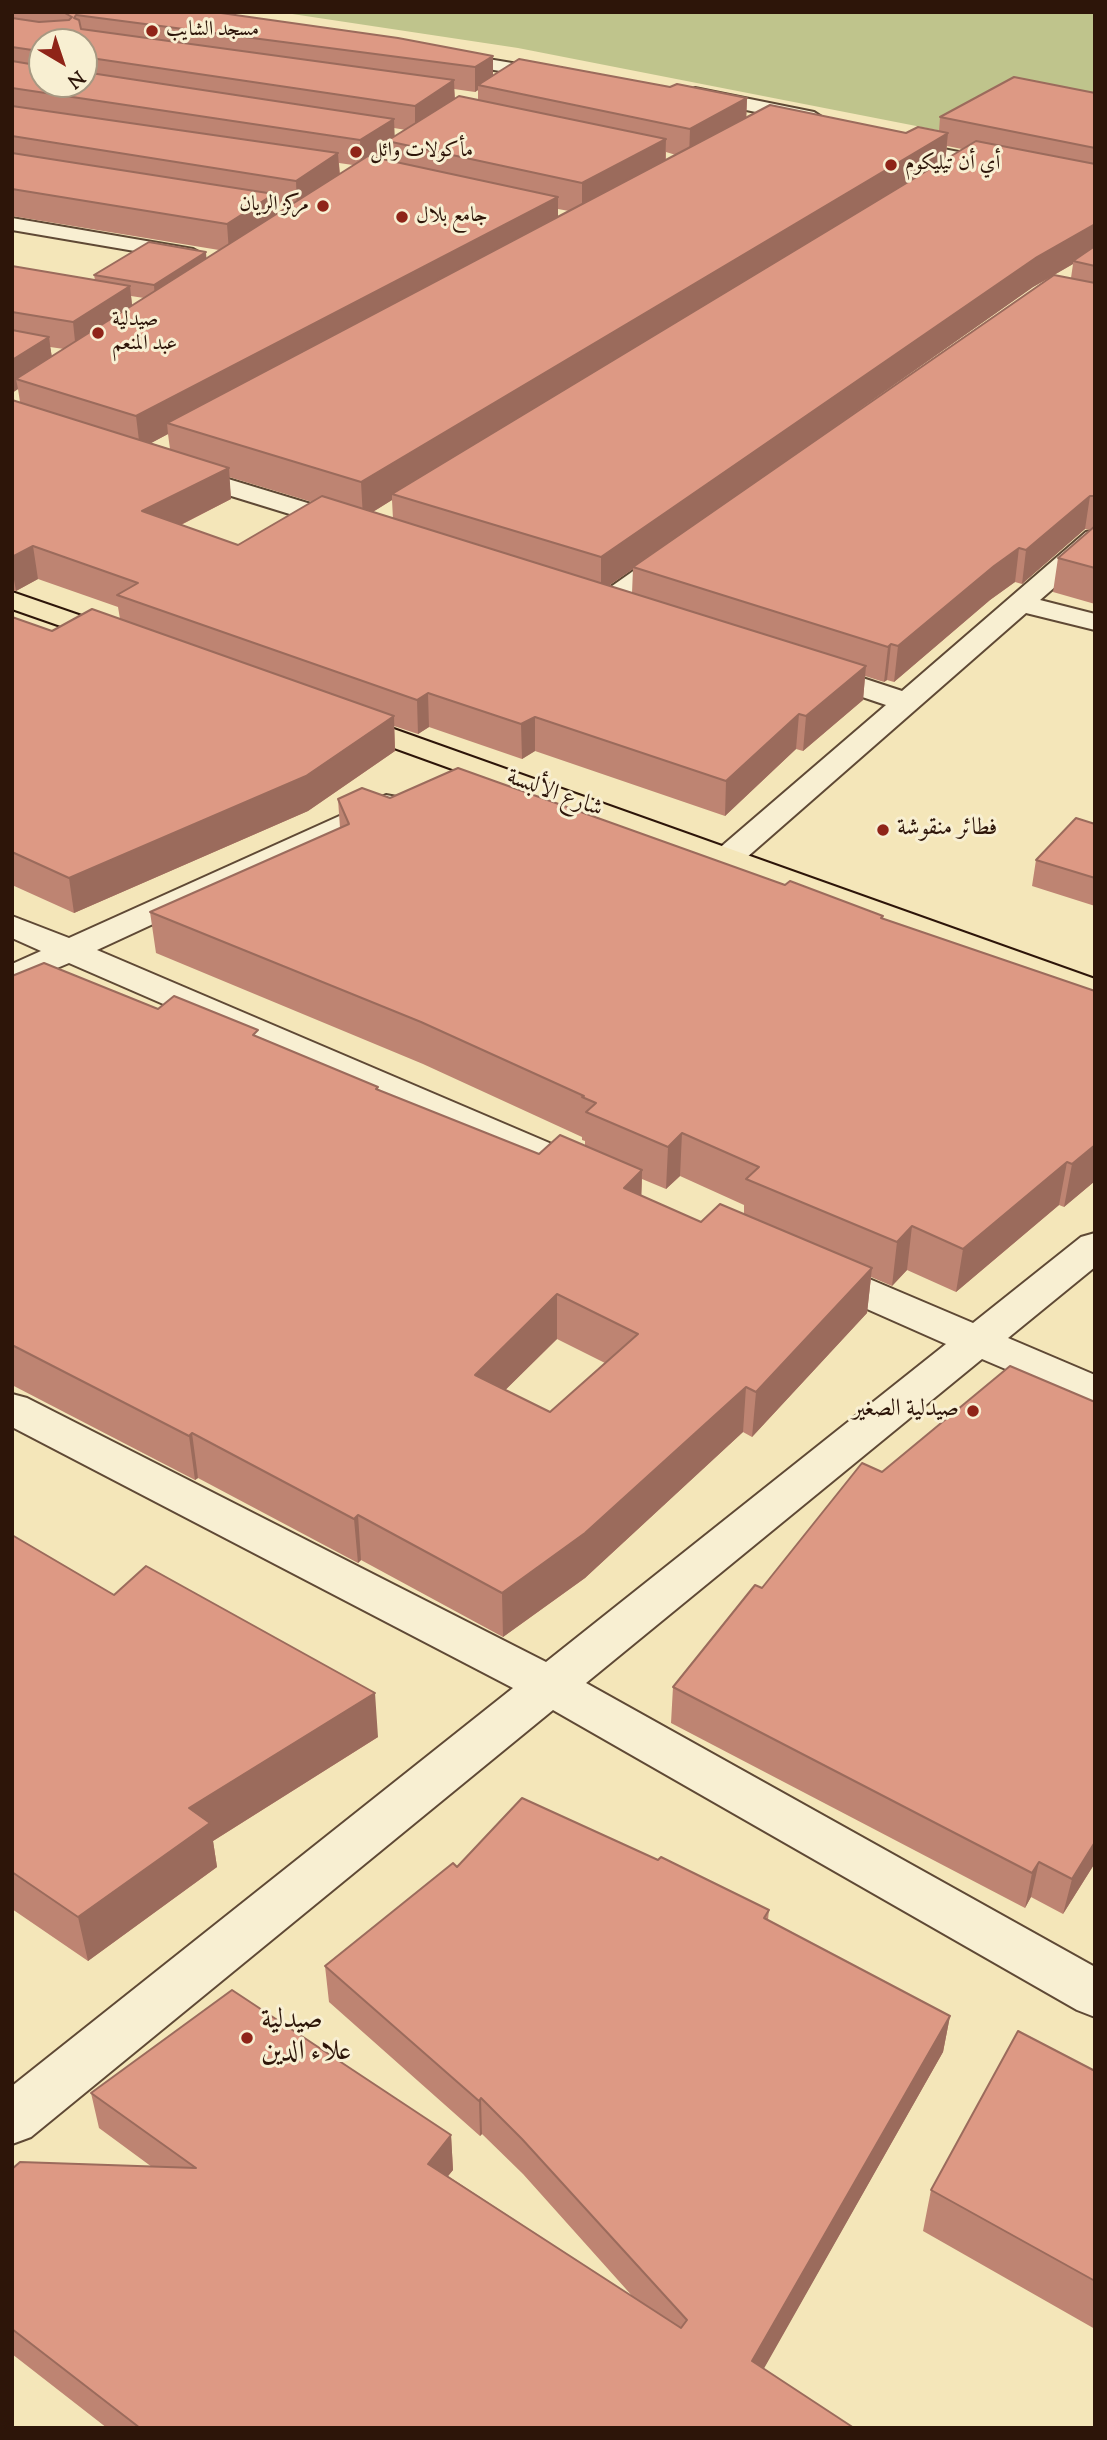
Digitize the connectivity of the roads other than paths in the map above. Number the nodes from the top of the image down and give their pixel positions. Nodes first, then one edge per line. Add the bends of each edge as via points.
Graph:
1 (528, 69) junction
2 (498, 89) edge
3 (833, 127) joint
4 (969, 160) junction
5 (1095, 173) edge
6 (945, 174) edge
7 (1095, 185) edge
8 (12, 224) edge
9 (219, 259) edge
10 (155, 465) edge
11 (366, 530) edge
12 (1095, 538) edge
13 (692, 541) edge
14 (578, 596) edge
15 (12, 600) edge
16 (1020, 603) junction
17 (605, 604) junction
18 (630, 612) edge
19 (1095, 622) edge
20 (143, 647) edge
21 (796, 666) edge
22 (907, 702) junction
23 (313, 709) edge
24 (470, 765) junction
25 (727, 858) junction
26 (12, 926) edge
27 (69, 951) junction
28 (12, 977) edge
29 (1095, 991) edge
30 (619, 1187) edge
31 (1095, 1246) edge
32 (785, 1258) edge
33 (977, 1341) junction
34 (1095, 1392) edge
35 (12, 1409) edge
36 (550, 1686) junction
37 (1095, 1994) edge
38 (12, 2119) edge

1 - 1 street via 427,50 580,75
1 - 2 street
3 - 3 street via 680,96 769,124
4 - 5 street via 879,136
4 - 6 street
4 - 7 street
8 - 9 street
10 - 11 street
12 - 16 street
13 - 17 street
14 - 17 street
15 - 20 main road
16 - 19 street
16 - 22 street
17 - 18 street
21 - 22 street
22 - 25 street
23 - 24 main road, شارع الألبسة
24 - 25 main road, شارع الألبسة
24 - 27 street
25 - 29 main road, شارع الألبسة
26 - 27 street
27 - 28 street
27 - 30 street
31 - 33 street
32 - 33 street
33 - 34 street
33 - 36 street
35 - 36 street
36 - 37 street
36 - 38 street

